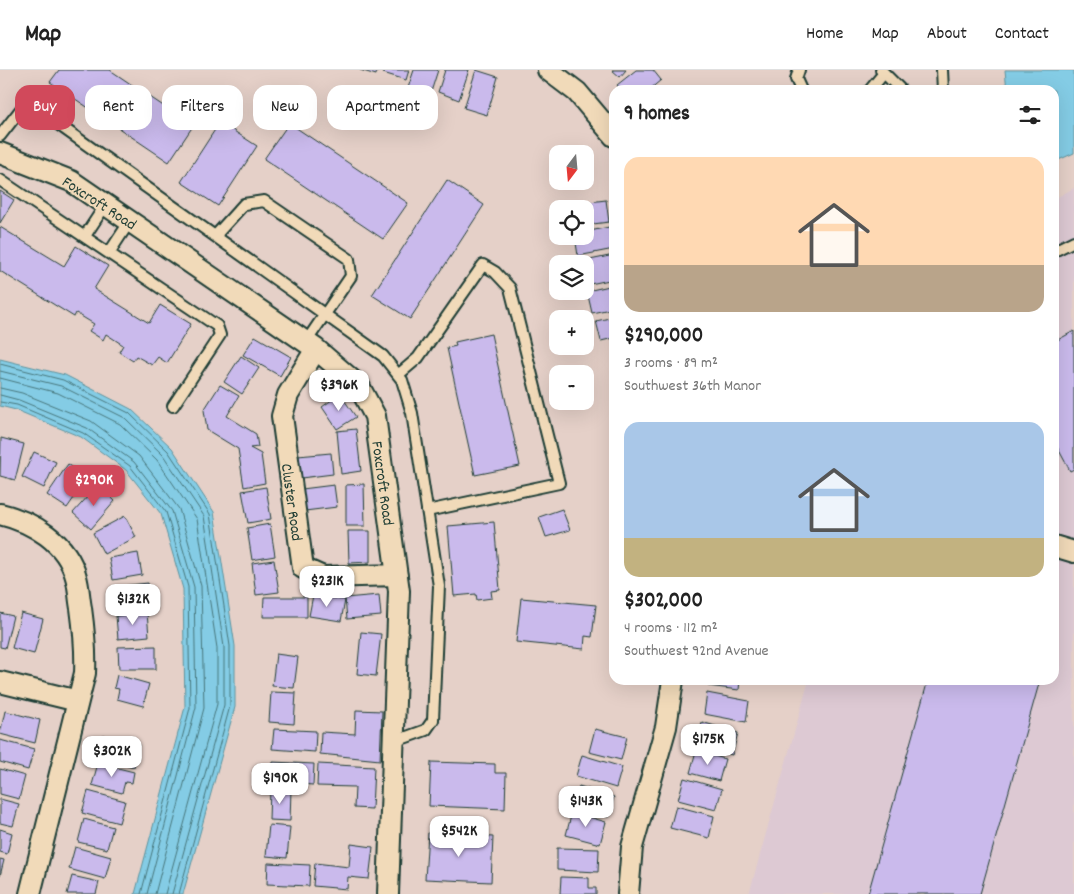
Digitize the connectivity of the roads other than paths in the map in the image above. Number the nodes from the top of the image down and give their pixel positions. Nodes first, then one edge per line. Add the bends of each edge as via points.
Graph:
1 (548, 70) edge
2 (799, 70) edge
3 (942, 70) edge
4 (883, 72) edge
5 (799, 85) edge
6 (874, 85) edge
7 (895, 85) edge
8 (944, 85) edge
9 (609, 130) edge
10 (0, 136) edge
11 (0, 153) edge
12 (0, 180) edge
13 (106, 204) junction
14 (130, 221) junction
15 (84, 236) junction
16 (215, 236) junction
17 (1074, 241) edge
18 (1059, 248) edge
19 (109, 253) junction
20 (325, 315) junction
21 (311, 345) junction
22 (398, 375) junction
23 (173, 406) dead end
24 (427, 512) junction
25 (0, 514) edge
26 (1059, 548) edge
27 (1074, 552) edge
28 (397, 575) junction
29 (0, 682) edge
30 (672, 685) edge
31 (78, 701) junction
32 (394, 742) junction
33 (30, 894) edge
34 (388, 894) edge
35 (628, 894) edge

1 - 9 street via 577,92
2 - 5 lane via 796,79
3 - 8 lane
4 - 6 lane
4 - 7 lane
10 - 16 lane via 20,109 38,110
11 - 13 street, Foxcroft Road via 71,181
12 - 15 lane
13 - 14 street, Foxcroft Road
13 - 15 lane
14 - 19 lane
14 - 21 street, Foxcroft Road
15 - 19 lane
16 - 20 lane
16 - 20 lane via 244,204 264,201 349,259 351,276
17 - 18 lane
19 - 23 lane via 216,326 220,335
20 - 21 lane
20 - 22 lane via 384,356
21 - 28 street, Foxcroft Road via 359,386 375,416
21 - 28 street, Cluster Road via 282,416 303,568 323,577
22 - 24 lane via 412,413
22 - 24 lane via 418,358 483,265 496,272 510,288 559,483
24 - 32 lane via 439,586 433,720 426,730
25 - 31 street via 21,519 44,532 63,550 76,576 86,644 85,673
26 - 27 street
28 - 32 street, Foxcroft Road
29 - 31 street
30 - 35 street via 666,727 632,847
31 - 33 street
32 - 34 street, Foxcroft Road

